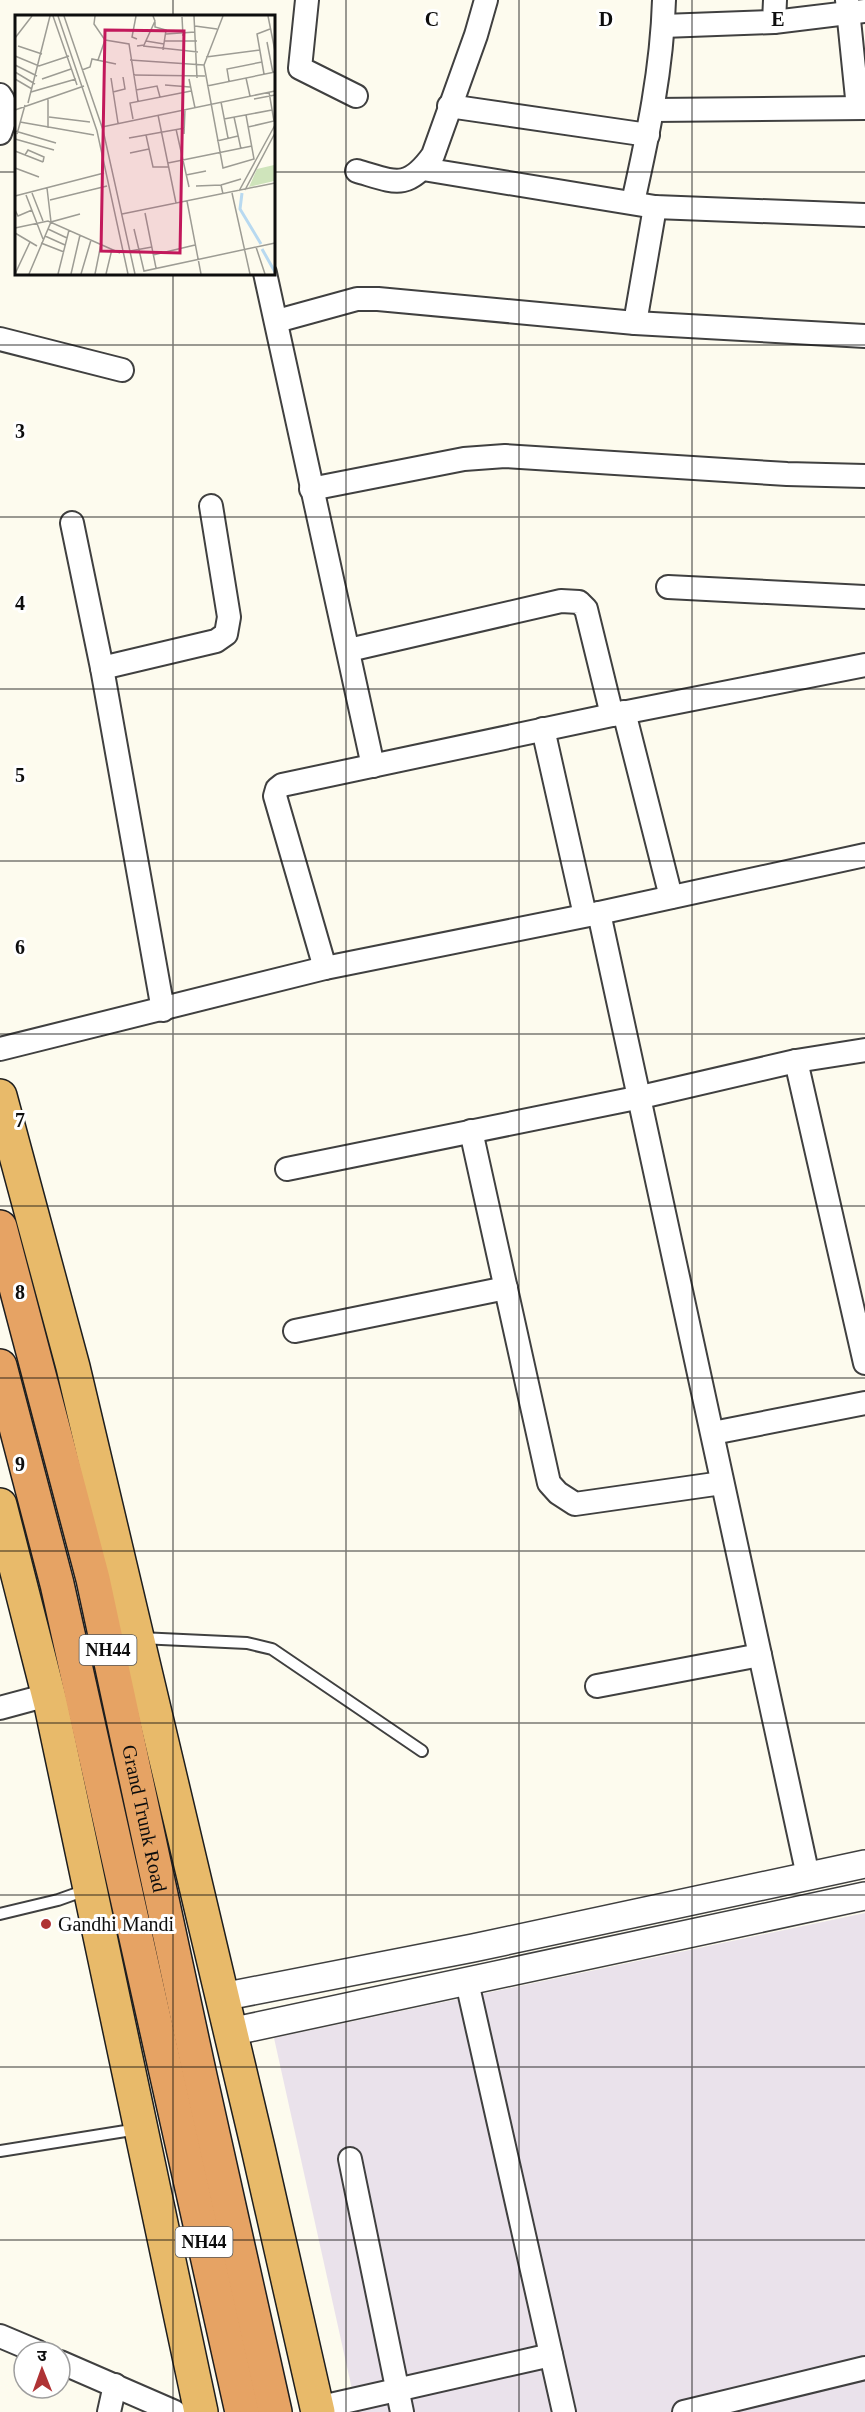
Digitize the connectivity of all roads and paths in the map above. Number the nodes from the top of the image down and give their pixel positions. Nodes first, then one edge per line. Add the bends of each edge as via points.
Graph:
1 (307, 0) edge
2 (486, 0) edge
3 (664, 0) edge
4 (853, 8) edge
5 (775, 11) edge
6 (663, 26) junction
7 (356, 96) dead end
8 (7, 100) edge
9 (449, 106) junction
10 (862, 108) edge
11 (653, 110) junction
12 (0, 133) edge
13 (648, 135) junction
14 (423, 169) junction
15 (357, 171) dead end
16 (633, 202) junction
17 (655, 207) junction
18 (865, 214) edge
19 (265, 274) edge
20 (277, 321) junction
21 (635, 323) junction
22 (865, 336) edge
23 (0, 339) edge
24 (122, 370) dead end
25 (865, 476) edge
26 (311, 489) junction
27 (211, 506) dead end
28 (72, 523) dead end
29 (668, 587) dead end
30 (865, 597) edge
31 (349, 650) junction
32 (865, 665) edge
33 (102, 668) junction
34 (618, 713) junction
35 (543, 729) junction
36 (372, 766) junction
37 (865, 855) edge
38 (671, 897) junction
39 (592, 914) junction
40 (325, 968) junction
41 (162, 1010) junction
42 (0, 1049) edge
43 (865, 1050) edge
44 (796, 1061) junction
45 (0, 1096) edge
46 (641, 1097) junction
47 (471, 1131) junction
48 (287, 1169) dead end
49 (32, 1213) junction
50 (0, 1226) edge
51 (506, 1288) junction
52 (295, 1331) dead end
53 (865, 1363) edge
54 (0, 1366) edge
55 (865, 1402) edge
56 (713, 1432) junction
57 (722, 1483) junction
58 (0, 1506) edge
59 (7, 1565) edge
60 (137, 1638) junction
61 (760, 1655) junction
62 (597, 1686) dead end
63 (48, 1695) junction
64 (0, 1708) edge
65 (422, 1751) dead end
66 (865, 1864) edge
67 (808, 1876) junction
68 (89, 1889) junction
69 (865, 1896) edge
70 (0, 1914) edge
71 (466, 1982) junction
72 (222, 1997) junction
73 (230, 2032) junction
74 (141, 2128) junction
75 (0, 2151) edge
76 (350, 2159) dead end
77 (551, 2355) junction
78 (72, 2367) edge
79 (865, 2368) edge
80 (115, 2385) junction
81 (398, 2388) junction
82 (317, 2410) edge
83 (109, 2412) edge
84 (175, 2412) edge
85 (201, 2412) edge
86 (242, 2412) edge
87 (275, 2412) edge
88 (402, 2412) edge
89 (564, 2412) edge
90 (684, 2412) edge

1 - 7 street via 300,68
2 - 9 street
3 - 6 street
4 - 5 street
4 - 10 street
5 - 6 street
6 - 11 street
8 - 12 street
9 - 13 street
9 - 14 street via 433,155
10 - 11 street
11 - 13 street
13 - 16 street
14 - 15 street via 404,181
14 - 16 street
16 - 17 street
17 - 18 street
17 - 21 street
19 - 20 street
20 - 21 street via 357,299 378,299
20 - 26 street
21 - 22 street
23 - 24 street
25 - 26 street via 505,456 464,459
26 - 31 street
27 - 33 street via 229,617 226,634 216,642
28 - 33 street
29 - 30 street
31 - 34 street via 572,600 586,609
31 - 36 street
32 - 34 street
33 - 41 street
34 - 35 street
34 - 38 street
35 - 36 street
35 - 39 street
36 - 40 street via 290,781 277,789 275,796
37 - 38 street
38 - 39 street
39 - 40 street
39 - 46 street
40 - 41 street
41 - 42 street
43 - 44 street
44 - 46 street
44 - 53 street
45 - 49 highway
46 - 47 street
46 - 56 street
47 - 48 street
47 - 51 street
49 - 50 highway
49 - 60 highway via 73,1366
50 - 87 highway, Grand Trunk Road / NH44 via 93,1580
51 - 52 street
51 - 57 street via 553,1488 575,1504
54 - 86 highway, Grand Trunk Road / NH44 via 57,1584
55 - 56 street
56 - 57 street
57 - 61 street
58 - 59 highway
59 - 63 highway
60 - 65 lane via 248,1643 272,1649
60 - 72 highway
61 - 62 street
61 - 67 street
63 - 64 street
63 - 68 highway
66 - 67 street
67 - 72 street
68 - 70 lane
68 - 74 highway
69 - 71 street
71 - 73 street
71 - 77 street
72 - 73 highway
73 - 82 highway
74 - 75 lane
74 - 85 highway
76 - 81 street
77 - 81 street
77 - 89 street
78 - 80 street
79 - 90 street
80 - 83 street
80 - 84 street
81 - 82 street
81 - 88 street

